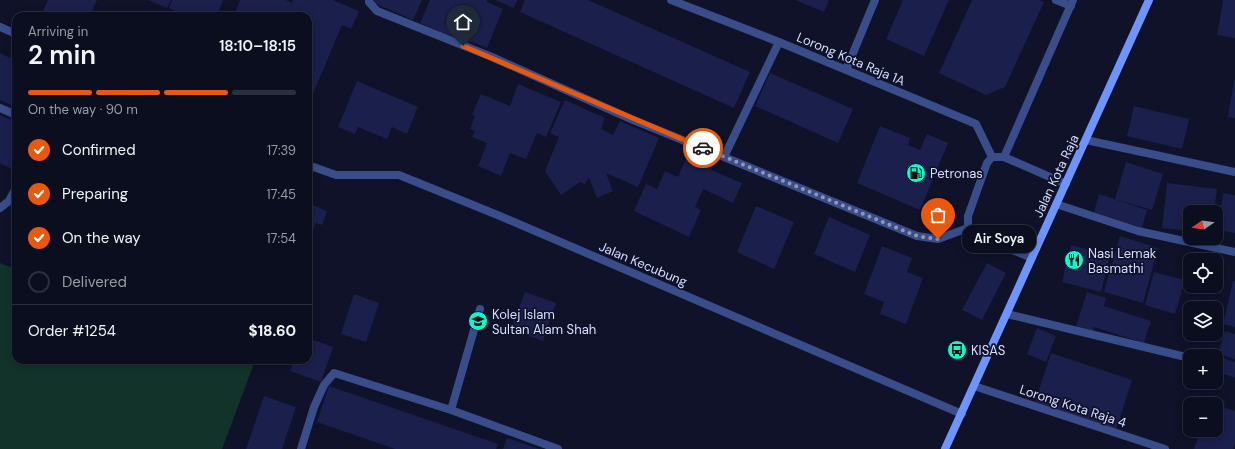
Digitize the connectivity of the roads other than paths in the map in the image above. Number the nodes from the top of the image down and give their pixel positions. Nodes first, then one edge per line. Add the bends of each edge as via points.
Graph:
1 (369, 0) edge
2 (875, 0) edge
3 (1056, 0) edge
4 (1149, 0) edge
5 (677, 1) edge
6 (1072, 3) edge
7 (0, 27) edge
8 (12, 32) edge
9 (779, 42) junction
10 (846, 70) junction
11 (0, 108) edge
12 (12, 113) edge
13 (1086, 140) junction
14 (724, 157) junction
15 (992, 157) junction
16 (1004, 157) junction
17 (312, 167) edge
18 (1235, 172) edge
19 (1066, 184) junction
20 (12, 197) edge
21 (1056, 204) junction
22 (0, 208) edge
23 (968, 228) junction
24 (1235, 252) edge
25 (1032, 258) junction
26 (480, 310) dead end
27 (1007, 314) junction
28 (1183, 356) edge
29 (974, 386) junction
30 (451, 410) junction
31 (962, 414) junction
32 (301, 449) edge
33 (558, 449) edge
34 (945, 449) edge
35 (1165, 449) edge

1 - 14 street via 377,11
2 - 10 street
3 - 6 street
4 - 13 main road, Jalan Kota Raja
5 - 9 street, Lorong Kota Raja 1A
6 - 16 street
7 - 8 street
9 - 10 street, Lorong Kota Raja 1A
9 - 14 street
10 - 15 street, Lorong Kota Raja 1A via 976,124
11 - 12 street
13 - 18 street
13 - 19 main road, Jalan Kota Raja
14 - 23 street via 917,236 938,239
15 - 16 street
15 - 23 street via 987,163 968,216
16 - 19 street
17 - 31 street, Jalan Kecubung via 336,175 399,175
19 - 21 main road, Jalan Kota Raja
20 - 22 street
21 - 24 street via 1138,231
21 - 25 main road, Jalan Kota Raja
23 - 25 street via 973,234
25 - 27 main road, Jalan Kota Raja
26 - 30 street
27 - 28 street
27 - 29 main road, Jalan Kota Raja
29 - 31 main road, Jalan Kota Raja
29 - 35 street, Lorong Kota Raja 4
30 - 32 street via 334,373 324,385 314,408
30 - 33 street
31 - 34 main road, Jalan Kota Raja

